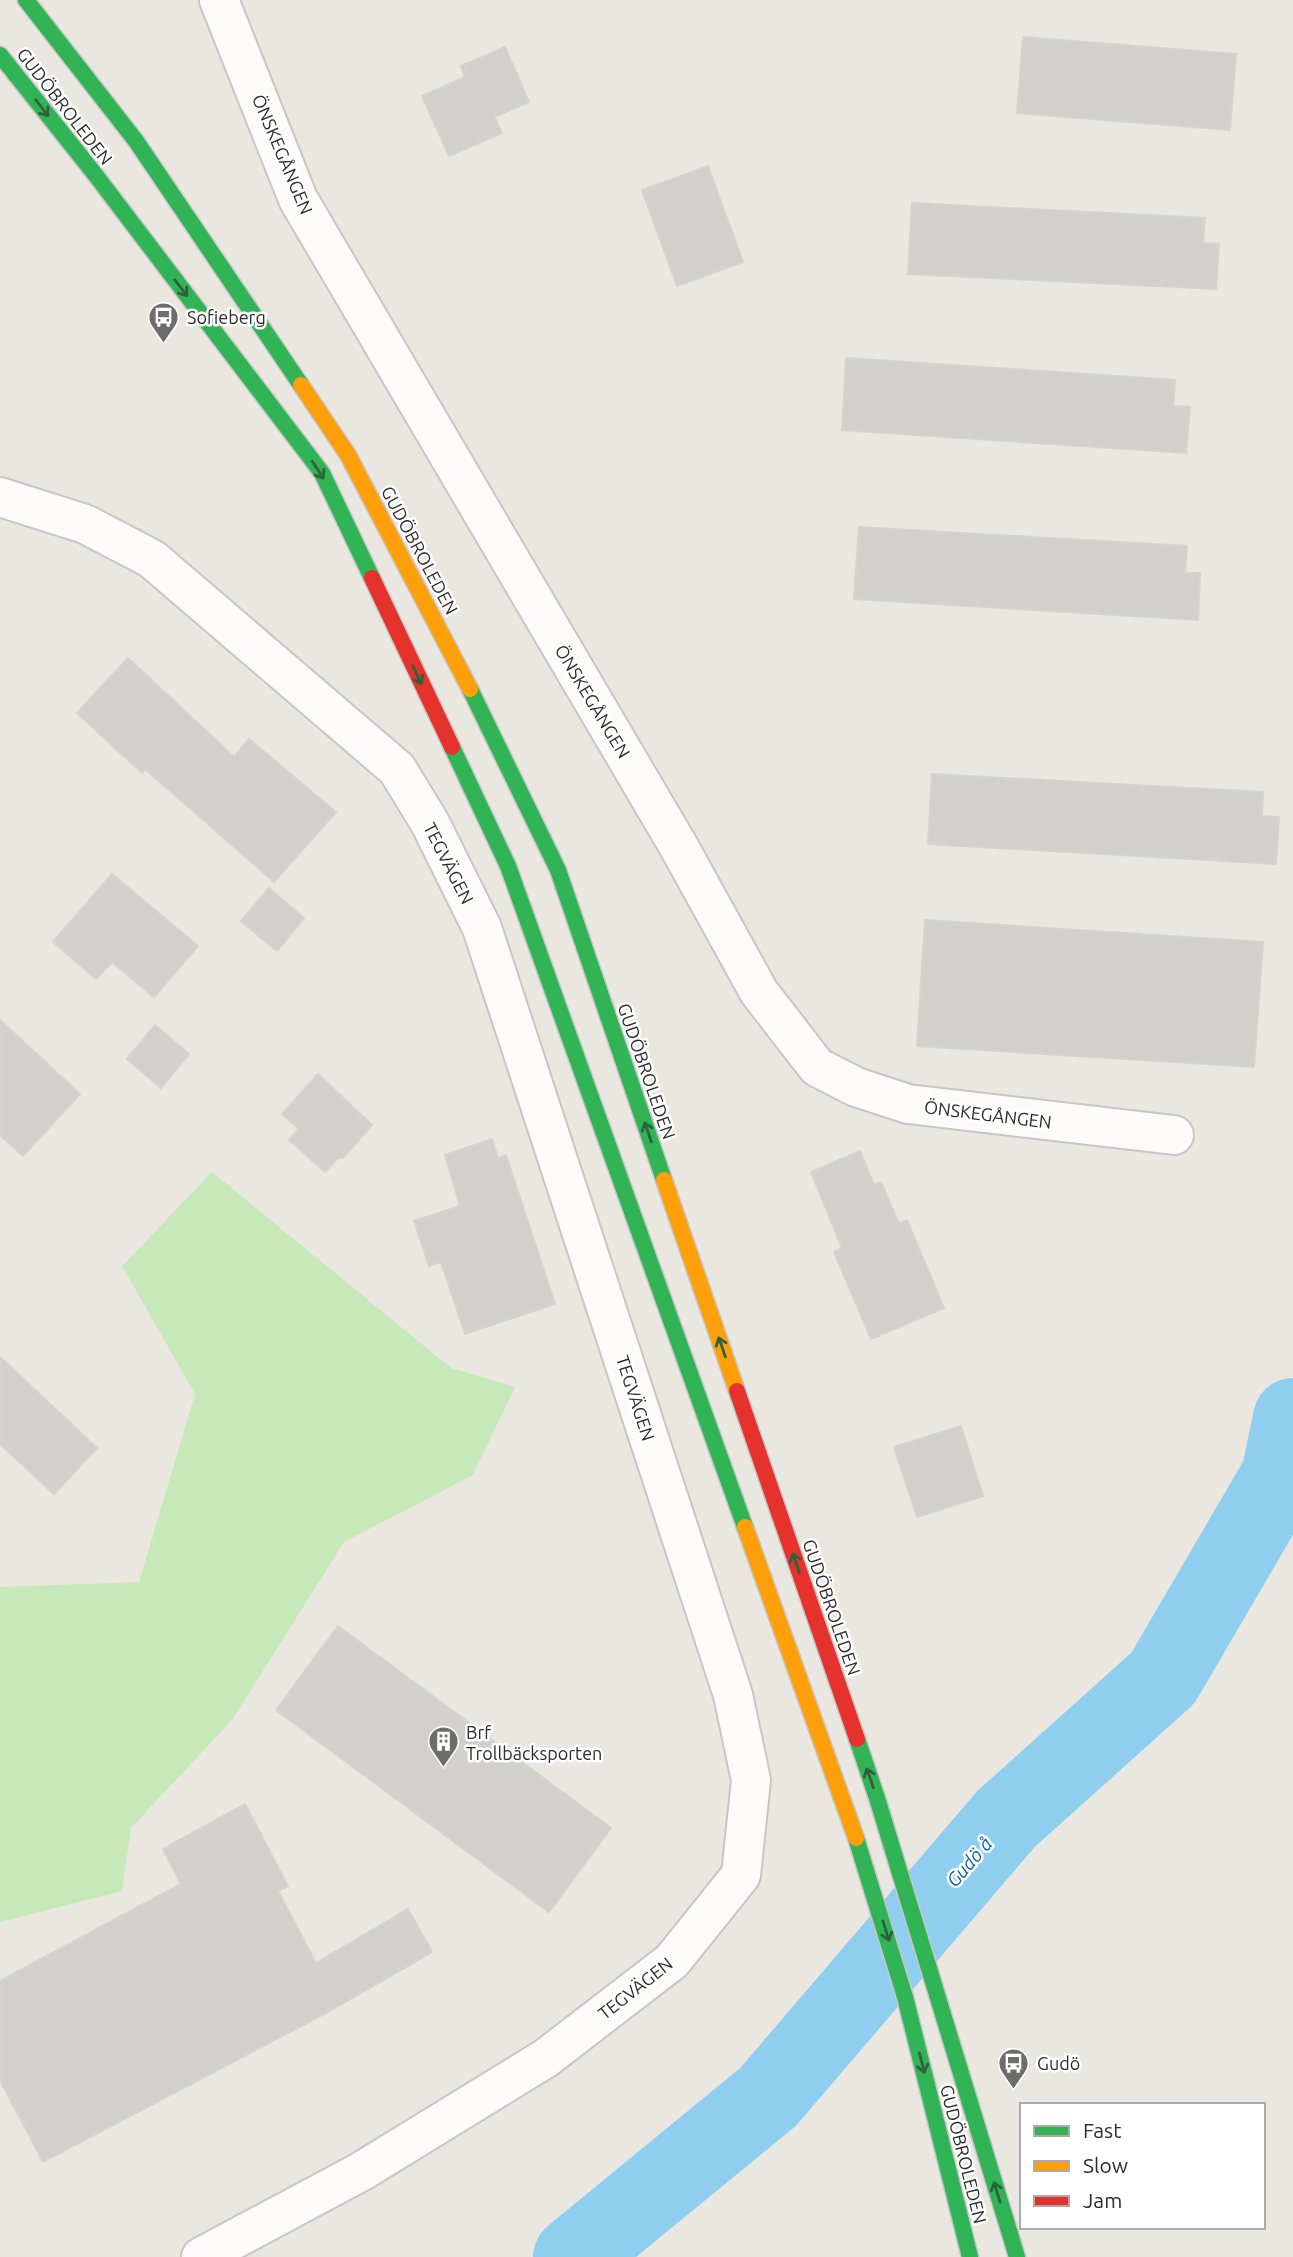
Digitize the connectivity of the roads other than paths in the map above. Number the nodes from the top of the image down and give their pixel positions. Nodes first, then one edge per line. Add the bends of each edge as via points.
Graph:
1 (26, 0) edge
2 (219, 0) edge
3 (0, 55) edge
4 (0, 497) edge
5 (1174, 1135) dead end
6 (201, 2257) edge
7 (970, 2257) edge
8 (1017, 2257) edge

8 -> 1 main road, GUDÖBROLEDEN via 892,1842 558,870 348,454 136,141
2 - 5 street, ÖNSKEGÅNGEN via 298,199 679,847 759,992 817,1067 856,1087 908,1104
3 -> 7 main road, GUDÖBROLEDEN via 321,473 508,866 866,1866 905,1997
4 - 6 street, TEGVÄGEN via 85,524 152,559 397,769 430,823 482,928 733,1695 751,1780 741,1875 672,1961 546,2057 362,2171

